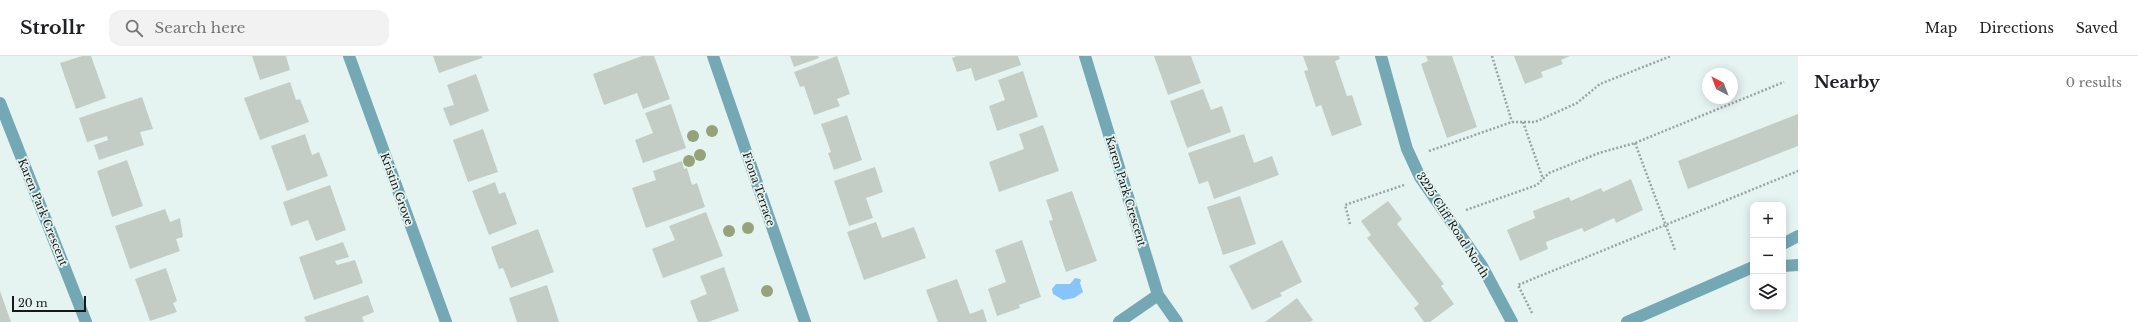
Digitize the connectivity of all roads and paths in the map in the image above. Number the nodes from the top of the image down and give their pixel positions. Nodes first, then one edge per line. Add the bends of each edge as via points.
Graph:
1 (349, 56) edge
2 (713, 56) edge
3 (1085, 56) edge
4 (1381, 56) edge
5 (1492, 56) edge
6 (1671, 56) edge
7 (1784, 82) dead end
8 (0, 103) edge
9 (1512, 122) junction
10 (1523, 122) junction
11 (1635, 143) junction
12 (1427, 152) dead end
13 (1798, 171) edge
14 (1543, 179) junction
15 (1407, 184) dead end
16 (1461, 212) dead end
17 (1350, 224) dead end
18 (1666, 225) junction
19 (1798, 236) edge
20 (1786, 242) edge
21 (1675, 250) dead end
22 (1798, 265) edge
23 (1786, 266) edge
24 (1750, 268) edge
25 (1158, 295) junction
26 (1532, 313) dead end
27 (86, 322) edge
28 (446, 322) edge
29 (805, 322) edge
30 (1119, 322) edge
31 (1177, 322) edge
32 (1512, 322) edge
33 (1627, 322) edge

1 - 28 street, Kristin Grove
2 - 29 street, Fiona Terrace
3 - 25 street, Karen Park Crescent
4 - 32 street, 3225 Cliff Road North via 1407,149 1420,177 1482,266
5 - 9 path
6 - 10 path via 1600,84 1577,104 1535,122
7 - 11 path
8 - 27 street, Karen Park Crescent
9 - 10 path
9 - 12 path
10 - 14 path
11 - 14 path via 1592,156 1548,174
11 - 18 path
13 - 18 path
14 - 16 path via 1537,185
15 - 17 path via 1345,205
18 - 21 path
18 - 26 path via 1518,285
19 - 20 street
22 - 23 street
24 - 33 street
25 - 30 street
25 - 31 street, Karen Park Crescent

